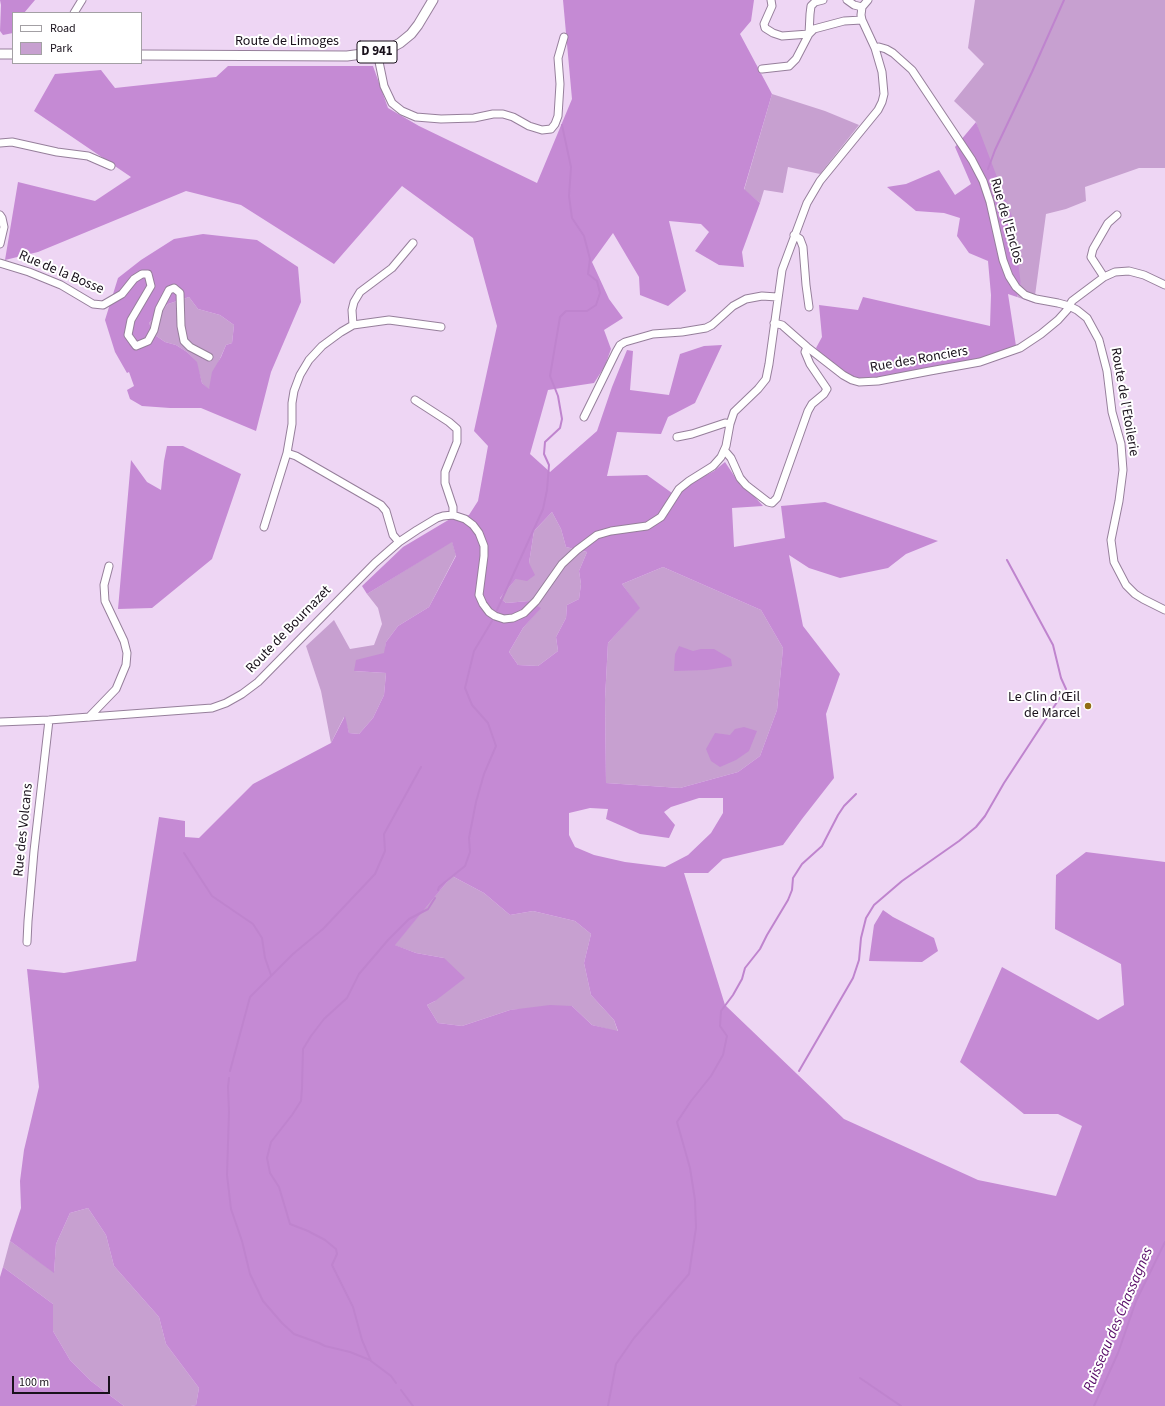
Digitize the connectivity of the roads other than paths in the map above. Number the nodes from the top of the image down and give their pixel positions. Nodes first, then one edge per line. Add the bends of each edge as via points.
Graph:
1 (82, 0) edge
2 (433, 0) edge
3 (771, 0) edge
4 (823, 0) edge
5 (847, 0) edge
6 (868, 0) edge
7 (862, 7) junction
8 (75, 12) edge
9 (862, 20) junction
10 (809, 34) junction
11 (564, 37) dead end
12 (875, 48) junction
13 (377, 52) junction
14 (0, 54) edge
15 (12, 54) edge
16 (142, 55) edge
17 (762, 69) dead end
18 (0, 143) edge
19 (111, 166) dead end
20 (1117, 214) dead end
21 (0, 215) edge
22 (794, 235) junction
23 (0, 244) edge
24 (413, 244) dead end
25 (0, 263) edge
26 (1104, 277) junction
27 (1165, 284) edge
28 (777, 297) junction
29 (1069, 306) junction
30 (809, 307) dead end
31 (774, 323) junction
32 (353, 326) junction
33 (441, 327) dead end
34 (806, 347) junction
35 (208, 357) dead end
36 (415, 400) dead end
37 (584, 417) dead end
38 (730, 424) junction
39 (677, 437) dead end
40 (724, 451) junction
41 (287, 453) junction
42 (453, 515) junction
43 (264, 527) dead end
44 (399, 542) junction
45 (109, 566) dead end
46 (1165, 610) edge
47 (89, 717) junction
48 (49, 720) junction
49 (0, 722) edge
50 (27, 942) dead end

1 - 8 street
2 - 13 main road, Route de Limoges / D 941 via 411,34 387,50
3 - 10 street via 772,6 764,24 765,28 782,36
4 - 10 street via 811,6
5 - 7 street
6 - 7 street
7 - 9 street
9 - 10 street via 844,21 814,29
9 - 12 street
10 - 17 street via 796,59 789,66
11 - 13 street via 558,58 558,116 550,129 542,130 503,114 441,119 416,117 402,111 392,103 384,86
12 - 22 street via 884,81 882,102 820,181 807,203
12 - 29 street, Rue de l'Enclos via 886,49 912,70 972,160 988,195 1003,260 1016,287 1025,295 1036,299
13 - 16 main road, Route de Limoges / D 941 via 347,56
14 - 15 main road
18 - 19 street via 12,142 88,156
20 - 26 street via 1108,223 1092,249 1091,257
21 - 23 street via 4,227
22 - 28 street via 782,270
22 - 30 street via 800,239 803,247
24 - 32 street via 388,272 360,292 352,310
25 - 35 street, Rue de la Bosse via 61,285 93,304 103,305 122,294 134,279 142,274 148,274 151,286 131,320 128,334 132,342 136,346 148,341 154,330 159,309 169,290 174,288 180,294 184,341
26 - 27 street via 1115,272 1129,271
26 - 29 street, Rue des Ronciers
28 - 31 street
28 - 37 street via 746,299 706,328 653,334 620,345
29 - 34 street, Rue des Ronciers via 1058,320 1041,334 1020,348 1001,356 878,381 852,380
29 - 46 street, Route de l'Etoilerie via 1087,318 1099,340 1107,371 1112,412 1121,444 1123,470 1111,540 1114,562 1126,585 1135,594
31 - 34 street, Rue des Ronciers via 782,325
31 - 38 street via 766,379 734,412
32 - 33 street via 389,320
32 - 41 street via 322,346 300,375 292,403 292,424
34 - 40 street via 805,352 810,364 827,389 812,404 804,420 777,498 768,502 746,485 731,458
36 - 42 street via 449,422 456,430 457,442 445,472 445,483
38 - 39 street via 725,423
38 - 40 street
40 - 42 street via 713,466 679,489 661,517 647,526 597,535 577,550 562,564 536,601 524,613 513,618 495,616 483,604 479,595 484,546 473,525
41 - 43 street
41 - 44 street via 381,505 386,511 393,535
42 - 44 street, Route de Bournazet via 437,518
44 - 47 street, Route de Bournazet via 374,563 258,682 242,694 212,708
45 - 47 street via 104,585 105,601 128,653 116,689
47 - 48 street, Route de Bournazet
48 - 49 street, Route de Bournazet
48 - 50 street, Rue des Volcans via 34,851

